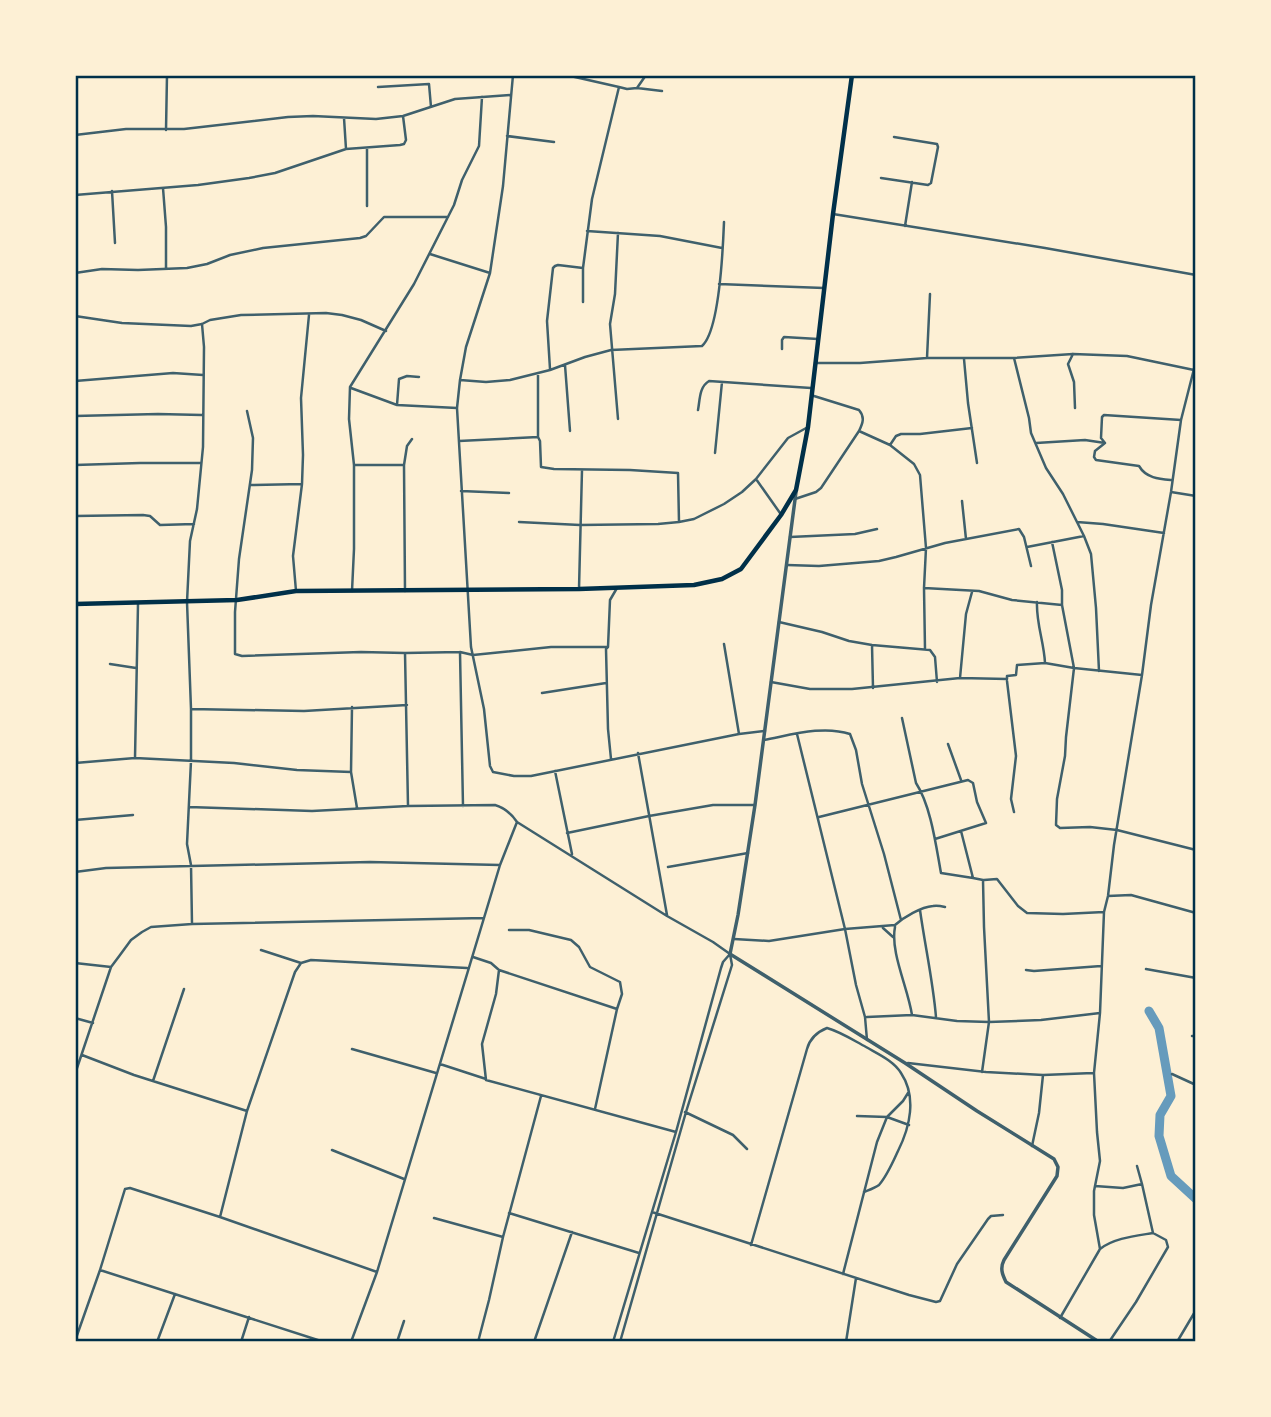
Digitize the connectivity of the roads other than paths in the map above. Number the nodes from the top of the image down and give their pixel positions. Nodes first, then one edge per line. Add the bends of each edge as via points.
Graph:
1 (167, 75) edge
2 (513, 75) edge
3 (566, 75) edge
4 (646, 75) edge
5 (852, 75) edge
6 (378, 87) dead end
7 (619, 87) junction
8 (637, 88) junction
9 (662, 91) dead end
10 (510, 95) junction
11 (482, 97) junction
12 (431, 107) junction
13 (403, 116) junction
14 (344, 118) junction
15 (166, 130) junction
16 (75, 135) edge
17 (507, 136) junction
18 (894, 137) dead end
19 (554, 142) dead end
20 (367, 148) junction
21 (346, 149) junction
22 (881, 178) dead end
23 (912, 182) junction
24 (163, 188) junction
25 (112, 191) junction
26 (75, 195) edge
27 (367, 206) dead end
28 (833, 214) junction
29 (448, 217) junction
30 (724, 222) dead end
31 (905, 226) junction
32 (587, 231) junction
33 (618, 233) junction
34 (115, 243) dead end
35 (722, 248) junction
36 (430, 254) junction
37 (166, 268) junction
38 (583, 268) junction
39 (75, 273) edge
40 (490, 273) junction
41 (1196, 275) edge
42 (719, 284) junction
43 (825, 288) junction
44 (930, 294) dead end
45 (583, 302) dead end
46 (309, 315) junction
47 (75, 316) edge
48 (202, 324) junction
49 (386, 331) junction
50 (818, 339) junction
51 (782, 349) dead end
52 (611, 350) junction
53 (1073, 354) junction
54 (927, 358) junction
55 (1014, 358) junction
56 (964, 359) junction
57 (1196, 361) edge
58 (814, 363) junction
59 (565, 365) junction
60 (550, 370) junction
61 (1194, 370) edge
62 (538, 374) junction
63 (203, 375) junction
64 (419, 377) dead end
65 (460, 380) junction
66 (75, 381) edge
67 (722, 382) junction
68 (350, 387) junction
69 (811, 388) junction
70 (811, 396) junction
71 (397, 405) junction
72 (457, 408) junction
73 (1075, 408) dead end
74 (698, 410) dead end
75 (247, 411) dead end
76 (202, 415) junction
77 (75, 416) edge
78 (618, 419) dead end
79 (1181, 420) junction
80 (808, 427) junction
81 (972, 428) junction
82 (570, 431) dead end
83 (859, 431) junction
84 (538, 437) junction
85 (412, 439) dead end
86 (459, 441) junction
87 (1035, 443) junction
88 (1105, 443) junction
89 (890, 445) junction
90 (715, 453) dead end
91 (201, 463) junction
92 (976, 463) dead end
93 (75, 465) edge
94 (354, 465) junction
95 (404, 465) junction
96 (582, 470) junction
97 (756, 478) junction
98 (1173, 480) junction
99 (302, 484) junction
100 (250, 485) junction
101 (796, 490) junction
102 (461, 491) junction
103 (1171, 492) junction
104 (509, 493) dead end
105 (1196, 496) edge
106 (795, 499) junction
107 (962, 501) dead end
108 (782, 515) junction
109 (75, 516) edge
110 (519, 522) dead end
111 (1077, 522) junction
112 (679, 523) junction
113 (194, 524) junction
114 (580, 525) junction
115 (877, 529) dead end
116 (1164, 533) junction
117 (1084, 536) junction
118 (790, 537) junction
119 (966, 539) junction
120 (1052, 542) junction
121 (1027, 547) junction
122 (926, 548) junction
123 (787, 565) junction
124 (1031, 566) dead end
125 (617, 588) junction
126 (923, 588) junction
127 (579, 589) junction
128 (467, 590) junction
129 (296, 591) junction
130 (352, 591) junction
131 (405, 591) junction
132 (972, 591) junction
133 (237, 600) junction
134 (187, 601) junction
135 (1037, 602) junction
136 (138, 603) junction
137 (75, 604) edge
138 (1062, 605) junction
139 (779, 622) junction
140 (724, 644) dead end
141 (872, 645) junction
142 (608, 647) junction
143 (925, 649) junction
144 (460, 652) junction
145 (405, 653) junction
146 (474, 655) junction
147 (1045, 663) junction
148 (110, 664) dead end
149 (136, 668) junction
150 (1074, 668) junction
151 (1100, 671) junction
152 (1142, 675) junction
153 (960, 678) junction
154 (1007, 679) junction
155 (771, 682) junction
156 (937, 682) junction
157 (606, 683) junction
158 (76, 687) edge
159 (873, 688) junction
160 (542, 693) dead end
161 (76, 702) edge
162 (407, 705) junction
163 (352, 707) junction
164 (191, 709) junction
165 (902, 718) dead end
166 (765, 732) junction
167 (739, 734) junction
168 (797, 734) junction
169 (764, 740) junction
170 (948, 744) dead end
171 (638, 753) junction
172 (135, 758) junction
173 (611, 759) junction
174 (191, 761) junction
175 (76, 763) edge
176 (555, 771) junction
177 (351, 772) junction
178 (961, 781) junction
179 (922, 792) junction
180 (755, 805) junction
181 (867, 805) junction
182 (408, 806) junction
183 (463, 806) junction
184 (189, 807) junction
185 (356, 808) junction
186 (1014, 813) dead end
187 (133, 815) dead end
188 (649, 816) junction
189 (819, 817) junction
190 (75, 820) edge
191 (517, 822) junction
192 (1117, 830) junction
193 (961, 831) junction
194 (567, 833) junction
195 (935, 839) junction
196 (1196, 850) edge
197 (748, 853) junction
198 (572, 856) junction
199 (191, 865) junction
200 (500, 865) junction
201 (668, 867) dead end
202 (75, 872) edge
203 (973, 878) junction
204 (983, 880) junction
205 (1108, 896) junction
206 (945, 906) dead end
207 (920, 910) junction
208 (1104, 912) junction
209 (1196, 914) edge
210 (667, 916) junction
211 (484, 918) junction
212 (901, 920) junction
213 (192, 924) junction
214 (895, 925) junction
215 (881, 926) junction
216 (845, 929) junction
217 (509, 930) dead end
218 (893, 937) junction
219 (734, 939) junction
220 (261, 950) dead end
221 (730, 954) junction
222 (473, 957) junction
223 (75, 963) edge
224 (301, 963) junction
225 (1101, 965) junction
226 (111, 967) junction
227 (468, 968) junction
228 (721, 968) junction
229 (1146, 969) dead end
230 (499, 970) junction
231 (1026, 970) dead end
232 (730, 972) junction
233 (1196, 978) edge
234 (184, 989) dead end
235 (617, 1009) junction
236 (1100, 1013) junction
237 (912, 1015) junction
238 (865, 1017) junction
239 (936, 1017) junction
240 (75, 1018) edge
241 (989, 1022) junction
242 (93, 1023) junction
243 (867, 1040) junction
244 (352, 1049) dead end
245 (82, 1055) junction
246 (905, 1063) junction
247 (439, 1064) junction
248 (982, 1072) junction
249 (436, 1073) junction
250 (1094, 1073) junction
251 (75, 1074) edge
252 (1172, 1074) dead end
253 (1043, 1075) junction
254 (486, 1079) junction
255 (153, 1081) junction
256 (1196, 1086) edge
257 (908, 1093) junction
258 (541, 1096) junction
259 (595, 1109) junction
260 (247, 1111) junction
261 (681, 1111) junction
262 (686, 1112) junction
263 (857, 1116) dead end
264 (887, 1117) junction
265 (909, 1125) junction
266 (676, 1132) junction
267 (1032, 1146) junction
268 (747, 1149) dead end
269 (332, 1150) dead end
270 (1137, 1166) dead end
271 (404, 1179) junction
272 (1142, 1184) junction
273 (1095, 1186) junction
274 (864, 1192) junction
275 (652, 1212) junction
276 (509, 1213) junction
277 (657, 1214) junction
278 (1003, 1215) dead end
279 (220, 1217) junction
280 (433, 1218) dead end
281 (572, 1231) junction
282 (1153, 1233) junction
283 (503, 1237) junction
284 (751, 1245) junction
285 (1100, 1247) junction
286 (639, 1253) junction
287 (100, 1270) junction
288 (377, 1272) junction
289 (843, 1274) junction
290 (856, 1278) junction
291 (174, 1294) junction
292 (1196, 1310) edge
293 (249, 1317) junction
294 (1060, 1318) junction
295 (404, 1321) dead end
296 (75, 1341) edge
297 (157, 1342) edge
298 (241, 1342) edge
299 (324, 1342) edge
300 (351, 1342) edge
301 (398, 1342) edge
302 (478, 1342) edge
303 (534, 1342) edge
304 (614, 1342) edge
305 (620, 1342) edge
306 (846, 1342) edge
307 (1099, 1342) edge
308 (1109, 1342) edge
309 (1177, 1342) edge

1 - 15 street
2 - 10 street
3 - 7 street
4 - 8 street
5 - 28 main road
6 - 12 street via 429,84
7 - 8 street
7 - 32 street
8 - 9 street
10 - 11 street
10 - 17 street
11 - 12 street
11 - 29 street via 479,146
12 - 13 street
13 - 14 street
13 - 20 street via 404,144
14 - 15 street via 288,117
14 - 21 street
15 - 16 street
17 - 19 street
17 - 40 street
18 - 23 street via 937,144 931,183
20 - 21 street
20 - 27 street
21 - 24 street via 275,173
22 - 23 street
23 - 31 street
24 - 25 street
24 - 37 street
25 - 26 street
25 - 34 street
28 - 31 street
28 - 43 main road
29 - 36 street
29 - 37 street via 384,217 360,238 263,248 207,264
30 - 35 street
31 - 41 street
32 - 33 street
32 - 38 street
33 - 35 street
33 - 52 street
35 - 42 street
36 - 40 street
36 - 49 street
37 - 39 street
38 - 45 street
38 - 60 street via 553,268 547,321
40 - 65 street
42 - 43 street
42 - 52 street via 715,317 702,346
43 - 50 main road
44 - 54 street
46 - 48 street via 240,315
46 - 49 street via 342,315
46 - 99 street via 301,398
47 - 48 street via 142,324
48 - 63 street
49 - 68 street
50 - 51 street via 784,337
50 - 58 main road
52 - 59 street
52 - 78 street
53 - 55 street
53 - 61 street via 1127,356
53 - 73 street via 1068,364
54 - 56 street
54 - 58 street
55 - 56 street
55 - 87 street
56 - 81 street
57 - 61 street
58 - 69 main road
59 - 60 street
59 - 82 street
60 - 62 street
61 - 79 street
62 - 65 street via 498,382
62 - 84 street
63 - 66 street
63 - 76 street
64 - 71 street via 399,379
65 - 72 street
67 - 69 street
67 - 74 street via 703,385
67 - 90 street
68 - 71 street
68 - 94 street
69 - 70 main road
70 - 80 main road
70 - 83 street via 859,410 863,414
71 - 72 street
72 - 86 street
75 - 100 street via 253,438
76 - 77 street
76 - 91 street
79 - 88 street via 1104,415 1101,438
79 - 98 street
80 - 97 street via 788,438
80 - 101 main road
81 - 89 street via 896,436
81 - 92 street
83 - 89 street
83 - 106 street via 821,488
84 - 86 street
84 - 96 street via 541,467
85 - 95 street
86 - 102 street
87 - 88 street
87 - 111 street
88 - 98 street via 1096,451 1096,460 1139,466 1150,476
89 - 122 street via 914,464 920,475
91 - 93 street
91 - 113 street
94 - 95 street
94 - 130 street
95 - 131 street
96 - 112 street via 678,473
96 - 114 street
97 - 108 street
97 - 112 street via 724,505
98 - 103 street
99 - 100 street
99 - 129 street via 293,556
100 - 133 street
101 - 106 street
101 - 108 main road
102 - 104 street
102 - 128 street
103 - 105 street
103 - 116 street
106 - 118 street
107 - 119 street
108 - 125 main road via 741,569 722,579 694,585
109 - 113 street via 143,515 160,525
110 - 114 street
111 - 116 street
111 - 117 street
112 - 114 street
113 - 134 street
114 - 127 street
115 - 118 street
116 - 152 street
117 - 120 street
117 - 151 street via 1091,554
118 - 123 street
119 - 121 street via 1019,530
119 - 122 street
120 - 121 street
120 - 138 street
121 - 124 street
122 - 123 street via 879,561
122 - 126 street
123 - 139 street
125 - 127 main road
125 - 142 street via 610,600
126 - 132 street
126 - 143 street
127 - 128 main road
128 - 131 main road
128 - 146 street
129 - 130 main road
129 - 133 main road
130 - 131 main road
132 - 135 street
132 - 153 street
133 - 134 main road
133 - 145 street via 234,654
134 - 136 main road
134 - 164 street
135 - 138 street
135 - 147 street
136 - 137 main road
136 - 149 street
138 - 150 street
139 - 141 street
139 - 155 street
140 - 167 street
141 - 143 street
141 - 159 street
142 - 146 street
142 - 157 street
143 - 156 street via 935,657
144 - 145 street
144 - 146 street
144 - 183 street
145 - 162 street
146 - 176 street via 493,772 531,776
147 - 150 street
147 - 154 street via 1017,665 1016,675
148 - 149 street
149 - 172 street
150 - 151 street
150 - 192 street via 1056,825
151 - 152 street
152 - 192 street
153 - 154 street
153 - 156 street
154 - 186 street via 1016,756
155 - 159 street via 810,688
155 - 166 street
156 - 159 street
157 - 160 street
157 - 173 street
158 - 161 street
161 - 175 street
162 - 163 street
162 - 182 street
163 - 164 street
163 - 177 street
164 - 174 street
165 - 179 street
166 - 167 street
166 - 169 street
167 - 171 street
168 - 169 street
168 - 181 street via 850,734
168 - 189 street
169 - 180 street
170 - 178 street
171 - 173 street
171 - 188 street
172 - 174 street
172 - 175 street
173 - 176 street
174 - 177 street
174 - 184 street
176 - 194 street
177 - 185 street
178 - 179 street
178 - 193 street via 973,783 986,823
179 - 181 street
179 - 195 street
180 - 188 street via 713,805
180 - 197 street
181 - 189 street
181 - 212 street
182 - 183 street
182 - 185 street
183 - 191 street via 503,807
184 - 185 street
184 - 199 street
187 - 190 street
188 - 194 street
188 - 210 street
189 - 216 street
191 - 198 street
191 - 200 street
192 - 196 street
192 - 205 street
193 - 195 street
193 - 203 street
194 - 198 street
195 - 203 street via 941,873
197 - 201 street
197 - 219 street
198 - 210 street
199 - 200 street
199 - 202 street
199 - 213 street
200 - 211 street
203 - 204 street
204 - 208 street via 997,879 1027,913
204 - 241 street
205 - 208 street
205 - 209 street via 1131,895
206 - 207 street
207 - 212 street
207 - 239 street
208 - 225 street
210 - 221 street
211 - 213 street
211 - 222 street
212 - 214 street
213 - 226 street via 158,925 142,932
214 - 215 street
214 - 218 street
215 - 216 street
215 - 218 street
216 - 219 street via 769,941
216 - 238 street
217 - 235 street via 572,940 590,967 620,982
218 - 237 street
219 - 221 street
220 - 224 street
221 - 228 street
221 - 232 street
221 - 243 street
222 - 227 street
222 - 230 street
223 - 226 street
224 - 227 street
224 - 260 street
225 - 231 street
225 - 236 street
226 - 242 street
227 - 247 street
228 - 232 street
228 - 261 street
229 - 233 street
230 - 235 street
230 - 254 street via 482,1044
232 - 262 street
234 - 255 street
235 - 259 street
236 - 241 street
236 - 250 street
237 - 238 street
237 - 239 street
238 - 243 street
239 - 241 street
240 - 242 street
241 - 248 street
242 - 245 street
243 - 246 street
244 - 249 street
245 - 251 street
245 - 255 street
246 - 248 street
246 - 267 street
247 - 249 street
247 - 254 street
248 - 253 street
249 - 271 street
250 - 253 street
250 - 273 street via 1100,1161
252 - 256 street
253 - 267 street
254 - 258 street
255 - 260 street
257 - 264 street
257 - 265 street
257 - 284 street via 901,1071 891,1062 839,1031 818,1031 807,1049
258 - 259 street
258 - 276 street
259 - 266 street
260 - 279 street
261 - 262 street
261 - 266 street
262 - 268 street via 733,1135
262 - 277 street
263 - 264 street
264 - 265 street
264 - 274 street
265 - 274 street via 890,1168 878,1185
266 - 275 street
267 - 294 street via 1054,1159 1057,1176 1002,1270 1006,1282
269 - 271 street
270 - 272 street
271 - 288 street
272 - 273 street
272 - 282 street
273 - 285 street
274 - 289 street
275 - 277 street
275 - 286 street
276 - 281 street
276 - 283 street
277 - 284 street
277 - 305 street
278 - 290 street via 988,1219 957,1264 940,1301
279 - 287 street via 125,1189
279 - 288 street
280 - 283 street
281 - 286 street
281 - 303 street
282 - 285 street
282 - 308 street via 1166,1240 1168,1247
283 - 302 street
284 - 289 street
285 - 294 street
286 - 304 street
287 - 291 street
287 - 296 street
288 - 300 street
289 - 290 street
290 - 306 street
291 - 293 street
291 - 297 street
292 - 309 street
293 - 298 street
293 - 299 street
294 - 307 street
295 - 301 street

